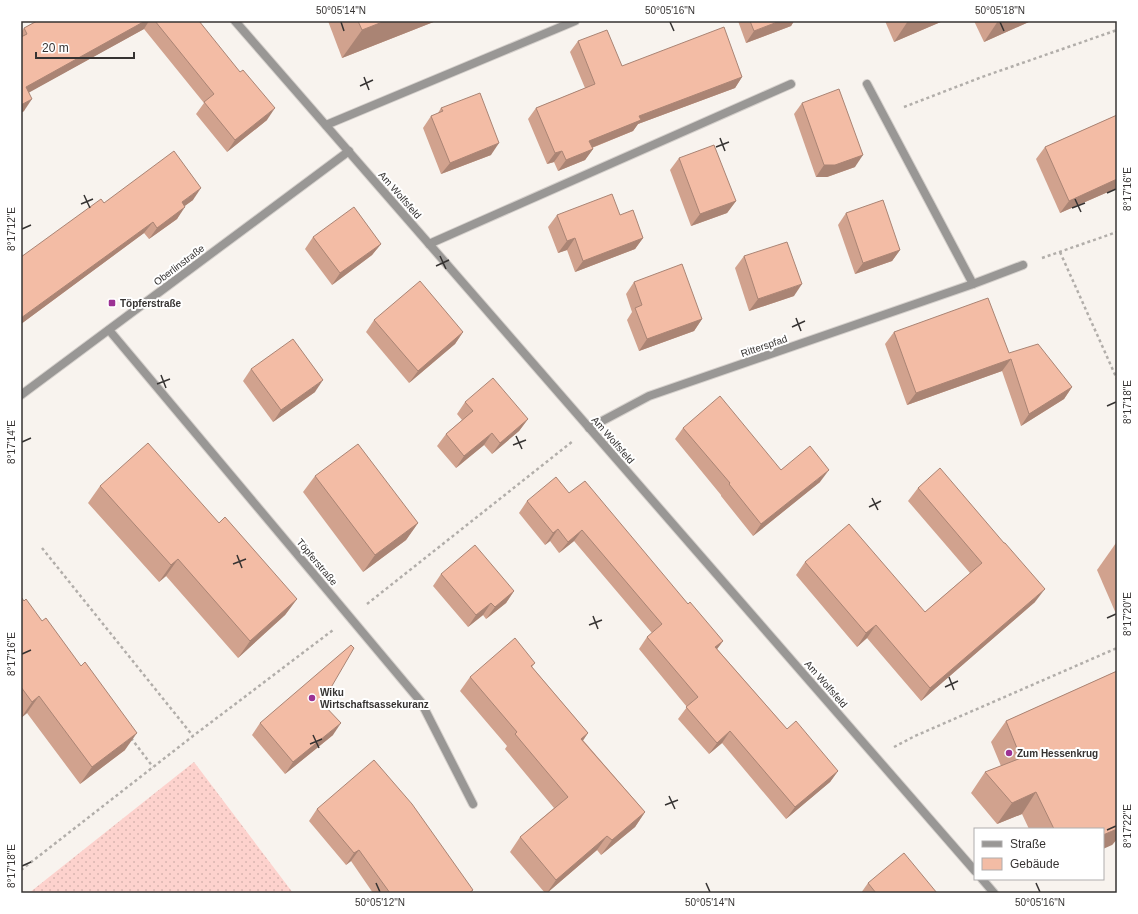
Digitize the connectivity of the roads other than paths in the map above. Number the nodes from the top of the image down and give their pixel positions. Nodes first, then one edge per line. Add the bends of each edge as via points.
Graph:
1 (235, 21) edge
2 (575, 21) edge
3 (791, 84) dead end
4 (867, 84) dead end
5 (326, 125) junction
6 (349, 151) junction
7 (429, 244) junction
8 (1023, 265) road end
9 (973, 284) junction
10 (109, 330) junction
11 (21, 395) edge
12 (589, 428) junction
13 (473, 804) dead end
14 (974, 870) edge
15 (983, 880) edge
16 (994, 893) edge

1 - 5 street, Am Wolfsfeld
2 - 5 street
3 - 7 street
4 - 9 street
5 - 6 street, Am Wolfsfeld
6 - 7 street, Am Wolfsfeld
6 - 10 street, Oberlinstraße
7 - 12 street, Am Wolfsfeld
8 - 9 street, Ritterspfad
9 - 12 street, Ritterspfad via 649,396
10 - 11 street, Oberlinstraße
10 - 13 street, Töpferstraße via 421,702
12 - 14 street, Am Wolfsfeld
15 - 16 street

